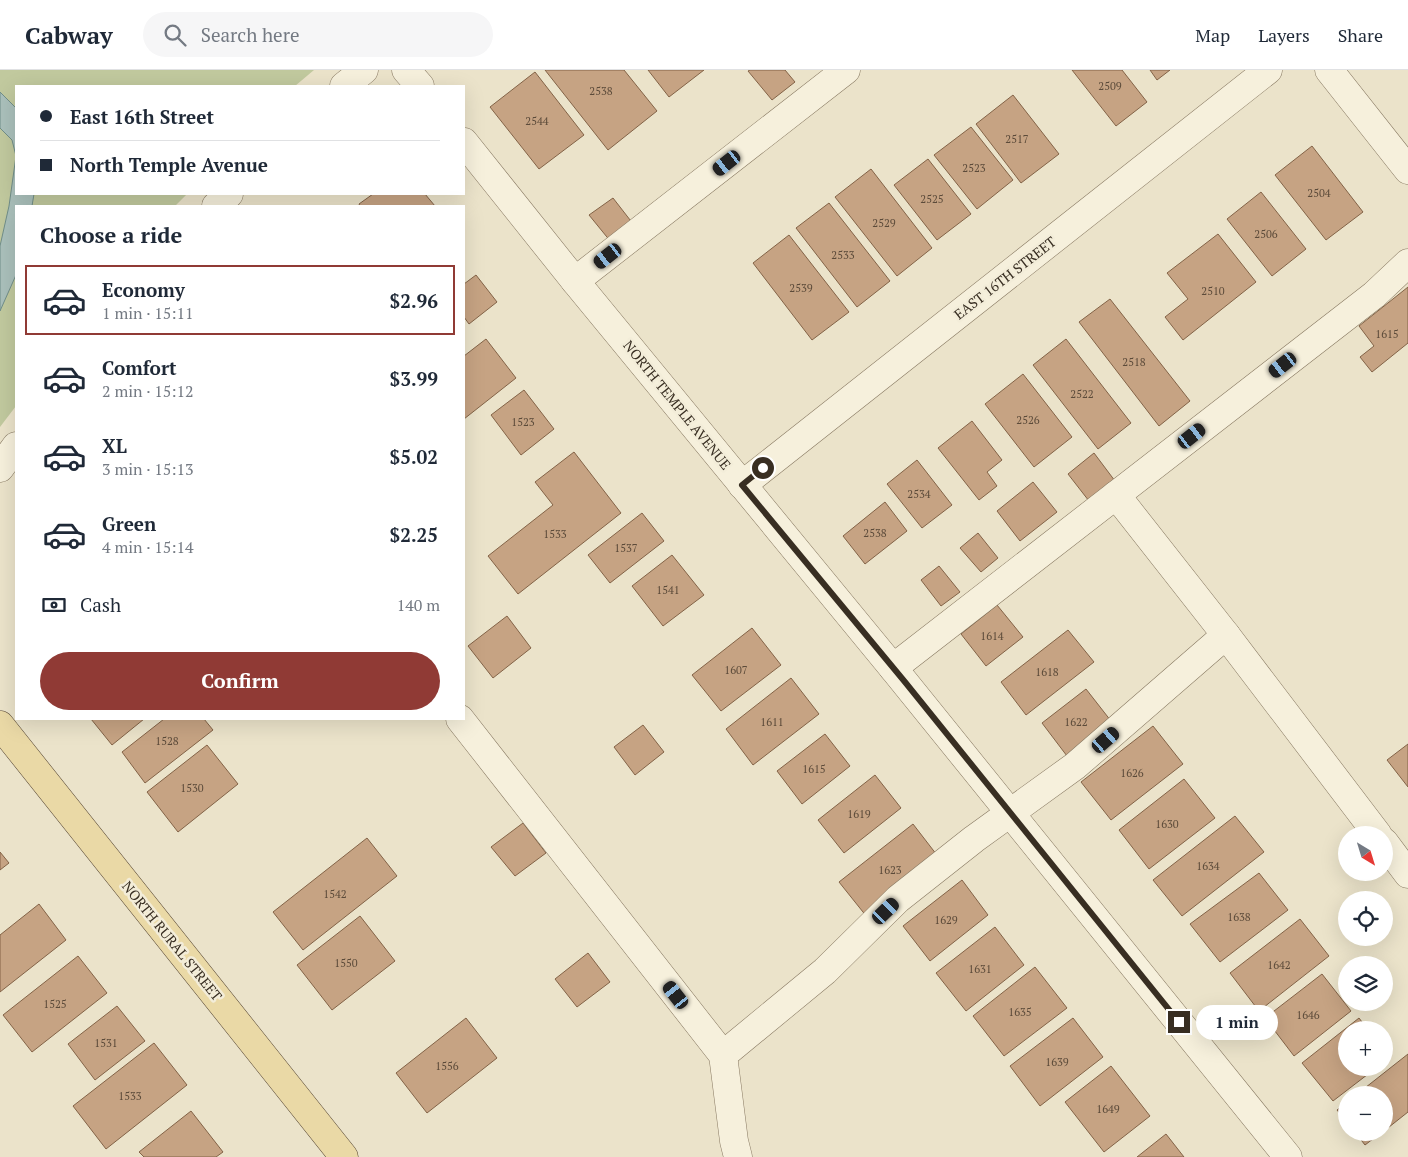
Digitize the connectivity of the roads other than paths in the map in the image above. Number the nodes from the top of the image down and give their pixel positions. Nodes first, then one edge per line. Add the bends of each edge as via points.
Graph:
1 (364, 70) edge
2 (406, 70) edge
3 (846, 70) edge
4 (1268, 70) edge
5 (1329, 70) edge
6 (345, 85) edge
7 (419, 85) edge
8 (465, 143) edge
9 (1408, 170) edge
10 (227, 195) edge
11 (217, 205) edge
12 (1408, 264) edge
13 (575, 281) junction
14 (15, 447) edge
15 (0, 468) edge
16 (742, 485) junction
17 (1116, 495) junction
18 (1226, 635) junction
19 (893, 668) junction
20 (461, 720) edge
21 (0, 725) edge
22 (1010, 812) junction
23 (1371, 826) edge
24 (1393, 854) edge
25 (1408, 874) edge
26 (723, 1055) junction
27 (344, 1157) edge
28 (738, 1157) edge
29 (1288, 1157) edge

1 - 6 street
2 - 7 street
3 - 13 street
4 - 16 street, EAST 16TH STREET
5 - 9 street
8 - 13 street, NORTH TEMPLE AVENUE
10 - 11 street
12 - 17 street via 1374,295
13 - 16 street, NORTH TEMPLE AVENUE
14 - 15 street
16 - 19 street, NORTH TEMPLE AVENUE
17 - 18 street
17 - 19 street
18 - 22 street via 1076,766
18 - 23 street
19 - 22 street, NORTH TEMPLE AVENUE
20 - 26 street
21 - 27 main road, NORTH RURAL STREET
22 - 26 street via 898,899 825,971
22 - 29 street, NORTH TEMPLE AVENUE
24 - 25 street
26 - 28 street

